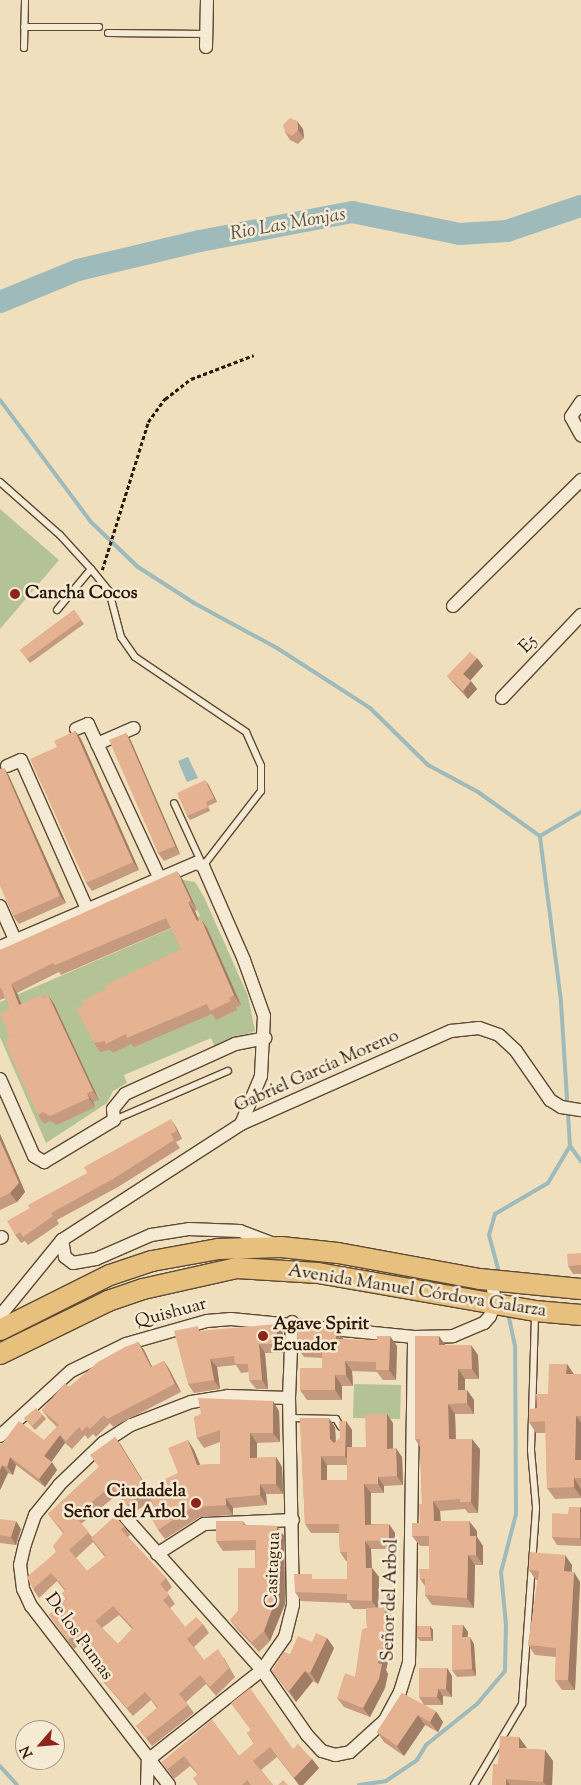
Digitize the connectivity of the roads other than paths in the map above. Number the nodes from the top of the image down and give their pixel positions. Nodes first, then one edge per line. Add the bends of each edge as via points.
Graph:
1 (25, 0) edge
2 (207, 0) edge
3 (24, 27) junction
4 (98, 27) dead end
5 (108, 33) dead end
6 (206, 34) junction
7 (206, 47) dead end
8 (24, 48) dead end
9 (581, 402) edge
10 (581, 435) edge
11 (581, 480) edge
12 (0, 482) edge
13 (90, 569) junction
14 (453, 606) dead end
15 (57, 610) dead end
16 (581, 615) edge
17 (502, 698) dead end
18 (134, 728) dead end
19 (76, 729) edge
20 (97, 744) junction
21 (7, 766) dead end
22 (174, 803) dead end
23 (203, 866) junction
24 (160, 879) junction
25 (0, 906) edge
26 (88, 909) junction
27 (15, 940) junction
28 (0, 947) edge
29 (265, 1038) junction
30 (228, 1071) dead end
31 (0, 1079) edge
32 (581, 1110) edge
33 (114, 1120) junction
34 (242, 1124) junction
35 (62, 1240) junction
36 (281, 1247) junction
37 (452, 1275) junction
38 (492, 1281) junction
39 (581, 1289) edge
40 (448, 1295) junction
41 (495, 1302) junction
42 (535, 1311) junction
43 (581, 1315) edge
44 (0, 1316) edge
45 (292, 1322) junction
46 (0, 1330) edge
47 (414, 1337) junction
48 (0, 1354) edge
49 (289, 1398) junction
50 (291, 1418) junction
51 (341, 1433) edge
52 (0, 1436) edge
53 (126, 1518) dead end
54 (293, 1520) junction
55 (157, 1554) junction
56 (262, 1670) junction
57 (148, 1760) junction
58 (147, 1785) edge
59 (169, 1785) edge
60 (474, 1785) edge

1 - 3 lane
2 - 6 street
3 - 4 lane
3 - 8 lane
5 - 6 lane
6 - 7 street
9 - 10 street via 571,417
11 - 14 street
12 - 13 lane via 60,536
13 - 15 lane
13 - 23 lane via 109,592 121,637 136,657 246,732 261,766 261,792
16 - 17 street, E5
18 - 20 street
19 - 20 street via 88,724
20 - 24 street
21 - 26 street via 21,760
22 - 23 lane
23 - 24 street via 196,863
23 - 29 street via 244,960 264,1016
24 - 26 street
25 - 27 street
26 - 27 street
27 - 28 street
29 - 33 street via 235,1044 125,1094 117,1101
29 - 34 street via 261,1076
30 - 33 lane
31 - 33 street via 38,1161 44,1162
32 - 34 street, Gabriel García Moreno via 561,1107 550,1100 516,1050 500,1035 471,1028 450,1031
34 - 35 street, Gabriel García Moreno
35 - 36 street via 65,1257 72,1264 96,1258 151,1235 189,1229 240,1231
35 - 44 street, Gabriel García Moreno
36 - 37 main road, Avenida Manuel Córdova Galarza via 338,1253
36 - 46 main road, Avenida Manuel Córdova Galarza via 220,1249 152,1260 110,1275
37 - 38 main road, Avenida Manuel Córdova Galarza
37 - 40 main road via 455,1286
38 - 39 main road, Avenida Manuel Córdova Galarza
38 - 41 street
40 - 41 main road, Avenida Manuel Córdova Galarza
40 - 48 main road, Avenida Manuel Córdova Galarza via 318,1273 237,1268 151,1287 108,1302
41 - 42 main road, Avenida Manuel Córdova Galarza
41 - 47 street, Quishuar via 484,1323 454,1336
42 - 43 main road, Avenida Manuel Córdova Galarza
42 - 60 lane via 531,1450 536,1507 522,1704
45 - 47 street, Quishuar
45 - 49 street, Casitagua
45 - 52 street, Quishuar via 207,1321 126,1344 71,1371
47 - 56 street, Señor del Arbol via 409,1662 400,1692 374,1733 350,1752 335,1755 322,1750 307,1736
49 - 50 street, Casitagua
49 - 57 street, De los Pumas via 228,1396 191,1402 161,1412 103,1443 59,1485 35,1515 20,1565 23,1589 31,1606
50 - 51 lane via 336,1419 340,1421
50 - 54 street, Casitagua
53 - 55 street, Señor del Arbol
54 - 55 street via 204,1524
54 - 56 street, Casitagua via 294,1605 285,1637
55 - 56 street, Señor del Arbol
56 - 57 street, Casitagua
57 - 58 street
57 - 59 street, De los Pumas

